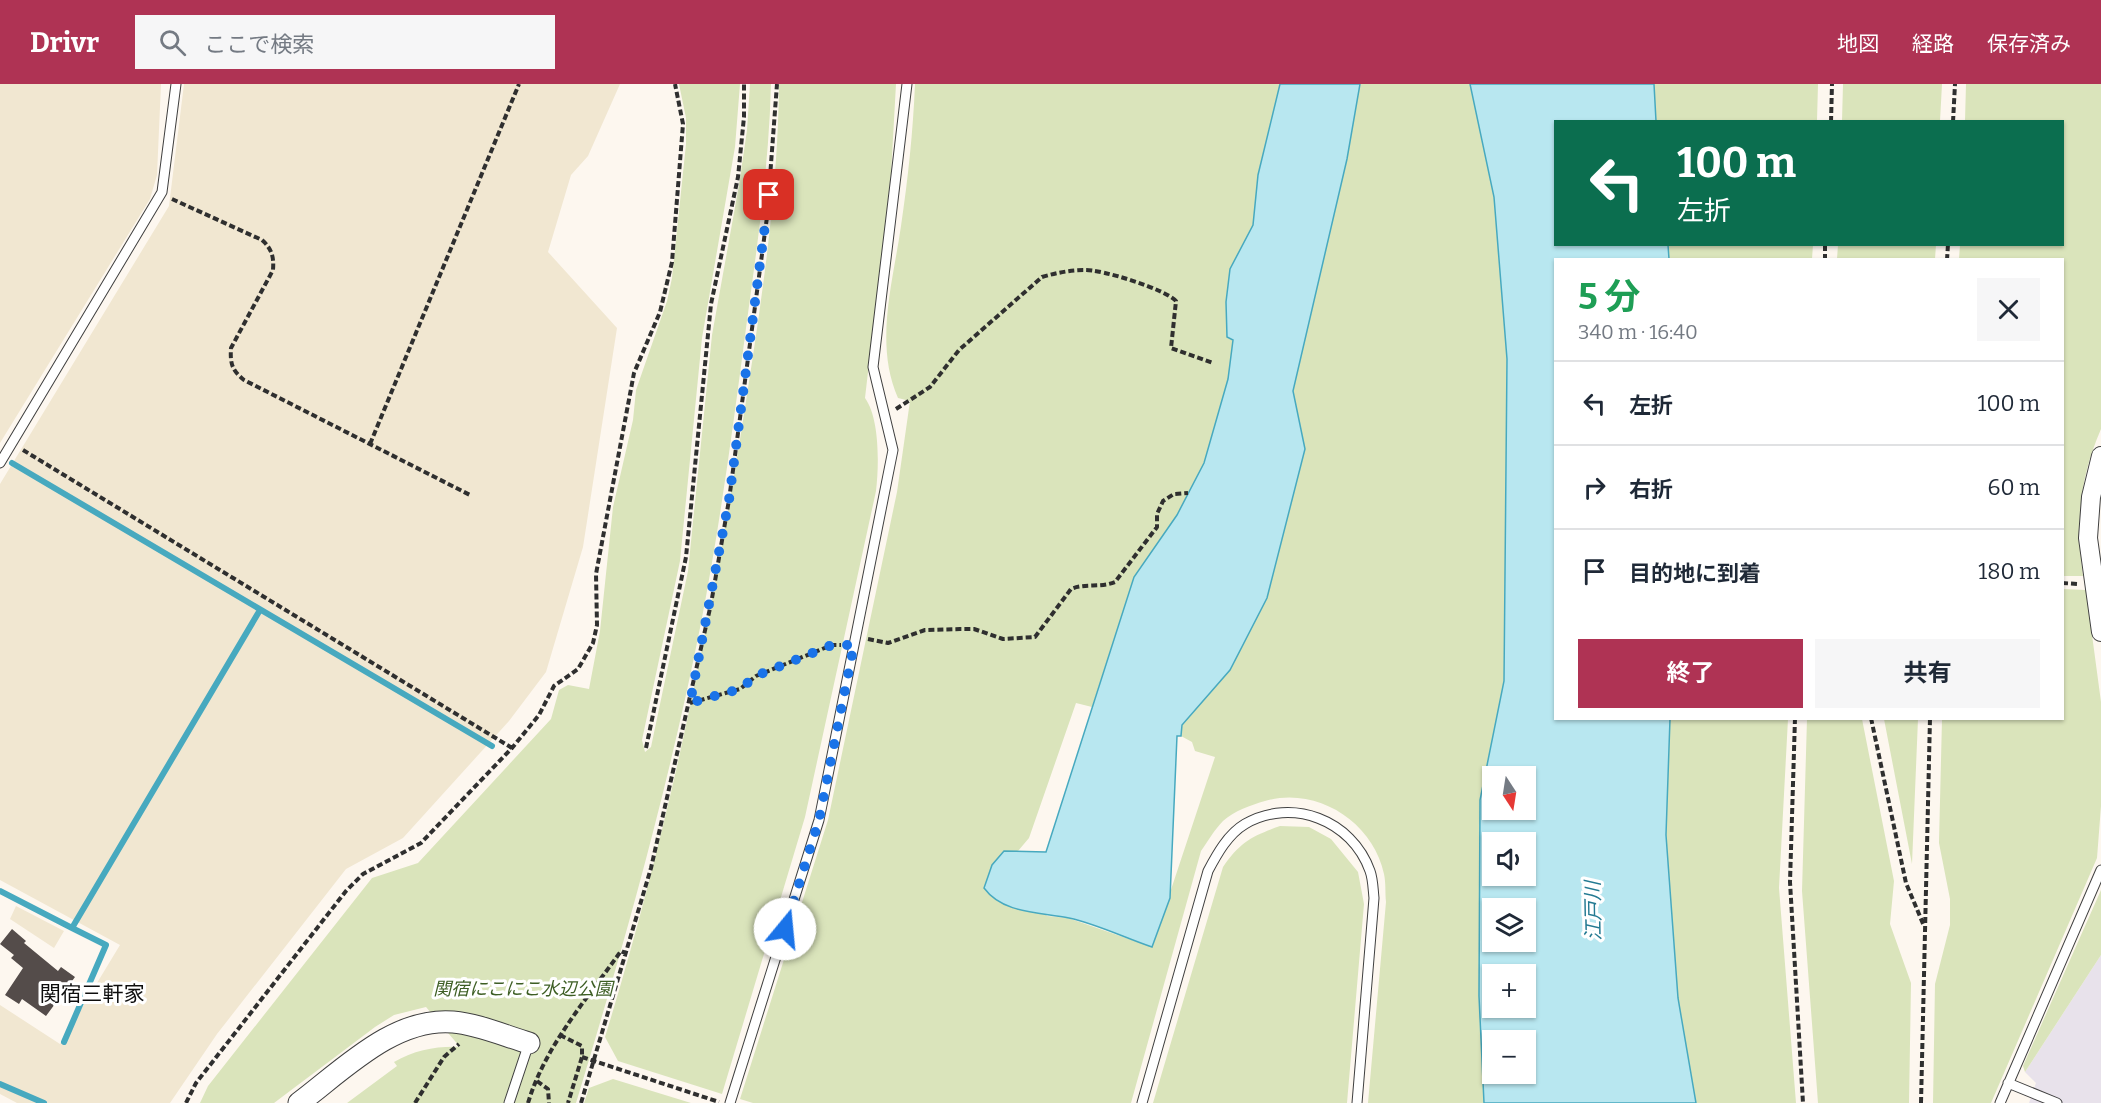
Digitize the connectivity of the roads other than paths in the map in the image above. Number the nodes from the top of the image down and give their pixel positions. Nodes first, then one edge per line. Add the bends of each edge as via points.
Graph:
1 (176, 84) edge
2 (907, 84) edge
3 (2101, 456) edge
4 (0, 463) edge
5 (2092, 585) edge
6 (2101, 632) edge
7 (2101, 870) edge
8 (529, 1043) joint
9 (2008, 1083) junction
10 (298, 1103) edge
11 (509, 1103) edge
12 (730, 1103) edge
13 (1142, 1103) edge
14 (1357, 1103) edge
15 (2000, 1103) edge
16 (2057, 1103) edge

1 - 4 lane via 162,192
2 - 12 lane via 873,367 893,450 819,820
3 - 5 street via 2091,497 2088,538
5 - 6 street
7 - 9 lane
8 - 10 street via 463,1024 422,1025 390,1037
8 - 11 lane
9 - 15 lane
9 - 16 lane
13 - 14 lane via 1208,871 1220,848 1243,825 1287,812 1311,814 1350,837 1371,873 1374,898

